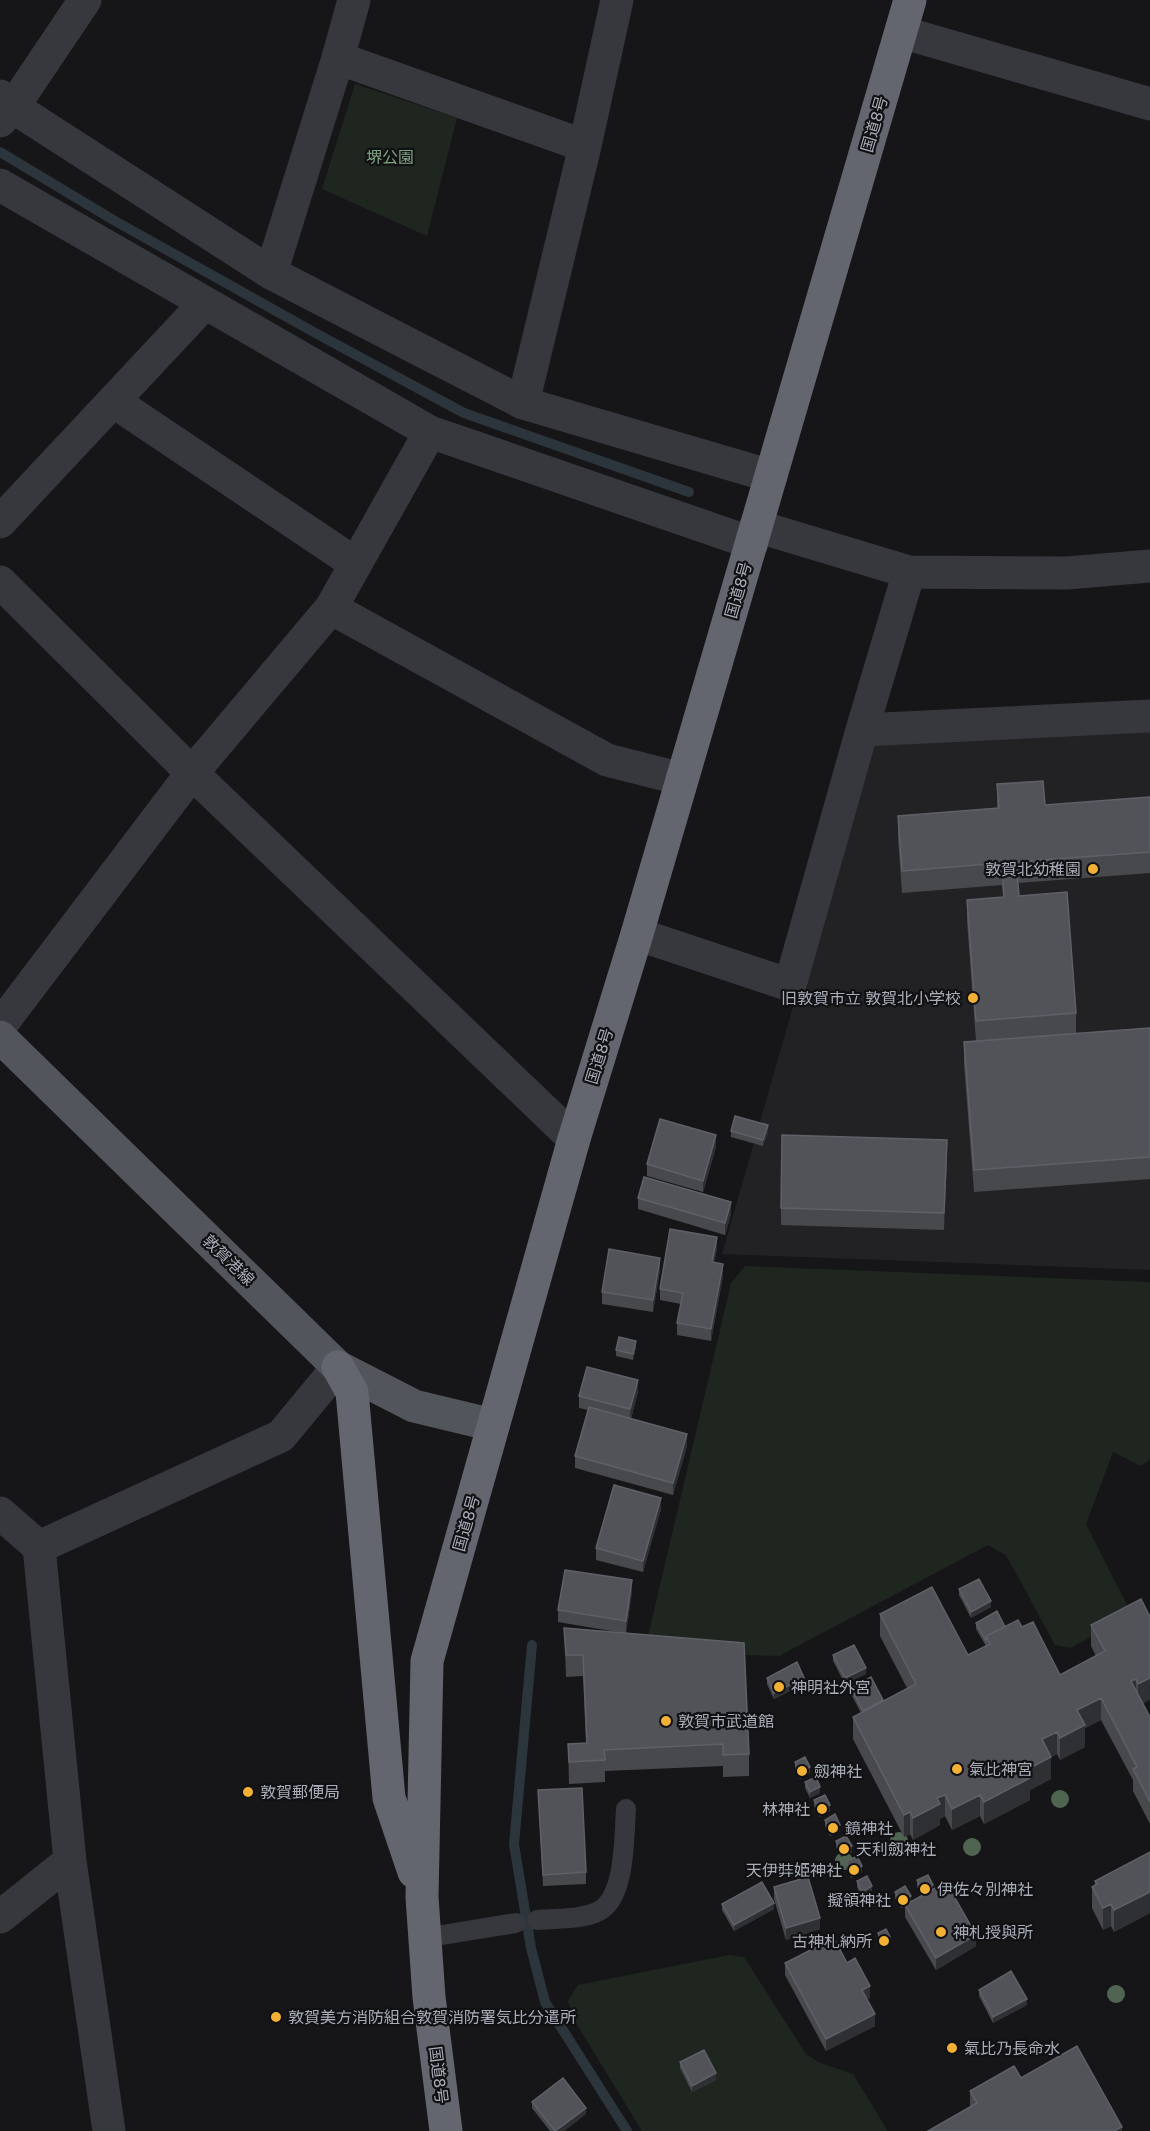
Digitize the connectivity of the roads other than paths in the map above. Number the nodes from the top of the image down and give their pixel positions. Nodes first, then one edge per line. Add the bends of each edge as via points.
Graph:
1 (85, 0) edge
2 (354, 0) edge
3 (617, 0) edge
4 (910, 0) edge
5 (901, 32) junction
6 (338, 58) junction
7 (1150, 104) edge
8 (4, 108) edge
9 (585, 146) junction
10 (0, 185) edge
11 (271, 273) junction
12 (205, 303) junction
13 (113, 401) junction
14 (523, 403) junction
15 (430, 432) junction
16 (771, 476) junction
17 (0, 522) edge
18 (754, 535) junction
19 (356, 564) junction
20 (1150, 566) edge
21 (909, 572) junction
22 (0, 582) edge
23 (331, 608) junction
24 (1150, 717) edge
25 (862, 730) junction
26 (192, 773) junction
27 (682, 779) junction
28 (637, 934) junction
29 (0, 1026) edge
30 (0, 1037) edge
31 (574, 1139) junction
32 (338, 1367) junction
33 (493, 1425) junction
34 (0, 1513) edge
35 (39, 1547) junction
36 (626, 1809) dead end
37 (70, 1861) junction
38 (422, 1897) junction
39 (0, 1917) edge
40 (537, 1920) dead end
41 (516, 1923) dead end
42 (424, 1938) junction
43 (109, 2131) edge
44 (447, 2131) edge

1 - 8 street
2 - 6 street
3 - 9 street
4 - 5 highway, 国道8号
5 - 7 street
5 - 16 highway, 国道8号
6 - 9 street
6 - 11 street
8 - 11 street
9 - 14 street
10 - 12 street
11 - 14 street
12 - 13 street
12 - 15 street
13 - 17 street
13 - 19 street
14 - 16 street
15 - 18 street
15 - 19 street
16 - 18 highway, 国道8号
18 - 21 street
18 - 27 highway, 国道8号
19 - 23 street
20 - 21 street via 1067,573
21 - 25 street
22 - 26 street
23 - 26 street
23 - 27 street via 607,760
24 - 25 street
25 - 28 street via 790,985
26 - 29 street
26 - 31 street
27 - 28 highway, 国道8号
28 - 31 highway, 国道8号
30 - 32 main road, 敦賀港線
31 - 33 highway, 国道8号
32 - 33 main road, 敦賀港線 via 414,1406
32 - 35 street via 281,1436
32 - 38 highway via 352,1392 389,1798
33 - 38 highway, 国道8号 via 427,1661
34 - 35 street
35 - 37 street
36 - 40 lane via 621,1875 611,1899 598,1912
37 - 39 street
37 - 43 street
38 - 42 highway, 国道8号
41 - 42 lane
42 - 44 highway, 国道8号

